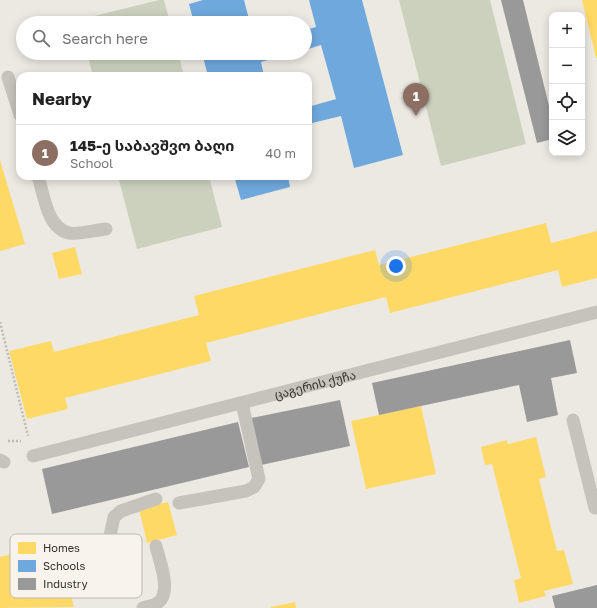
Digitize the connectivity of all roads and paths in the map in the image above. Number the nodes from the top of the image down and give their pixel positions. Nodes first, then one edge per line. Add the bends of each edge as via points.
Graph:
1 (8, 77) dead end
2 (16, 102) edge
3 (39, 180) edge
4 (106, 229) dead end
5 (597, 312) edge
6 (0, 322) edge
7 (242, 403) junction
8 (572, 420) dead end
9 (30, 441) junction
10 (0, 442) edge
11 (33, 456) joint
12 (156, 499) dead end
13 (179, 503) dead end
14 (597, 507) edge
15 (110, 534) edge
16 (156, 546) dead end
17 (143, 608) edge

1 - 2 lane
3 - 4 lane via 52,222 59,229 70,233
5 - 7 lane, ცაგერის ქუჩა
6 - 9 path
7 - 11 lane, ცაგერის ქუჩა
7 - 13 lane via 259,479 254,487 246,491
8 - 14 lane via 595,508
9 - 10 path
9 - 11 path
12 - 15 lane via 121,511 114,517
16 - 17 lane via 165,584 164,595 160,601

